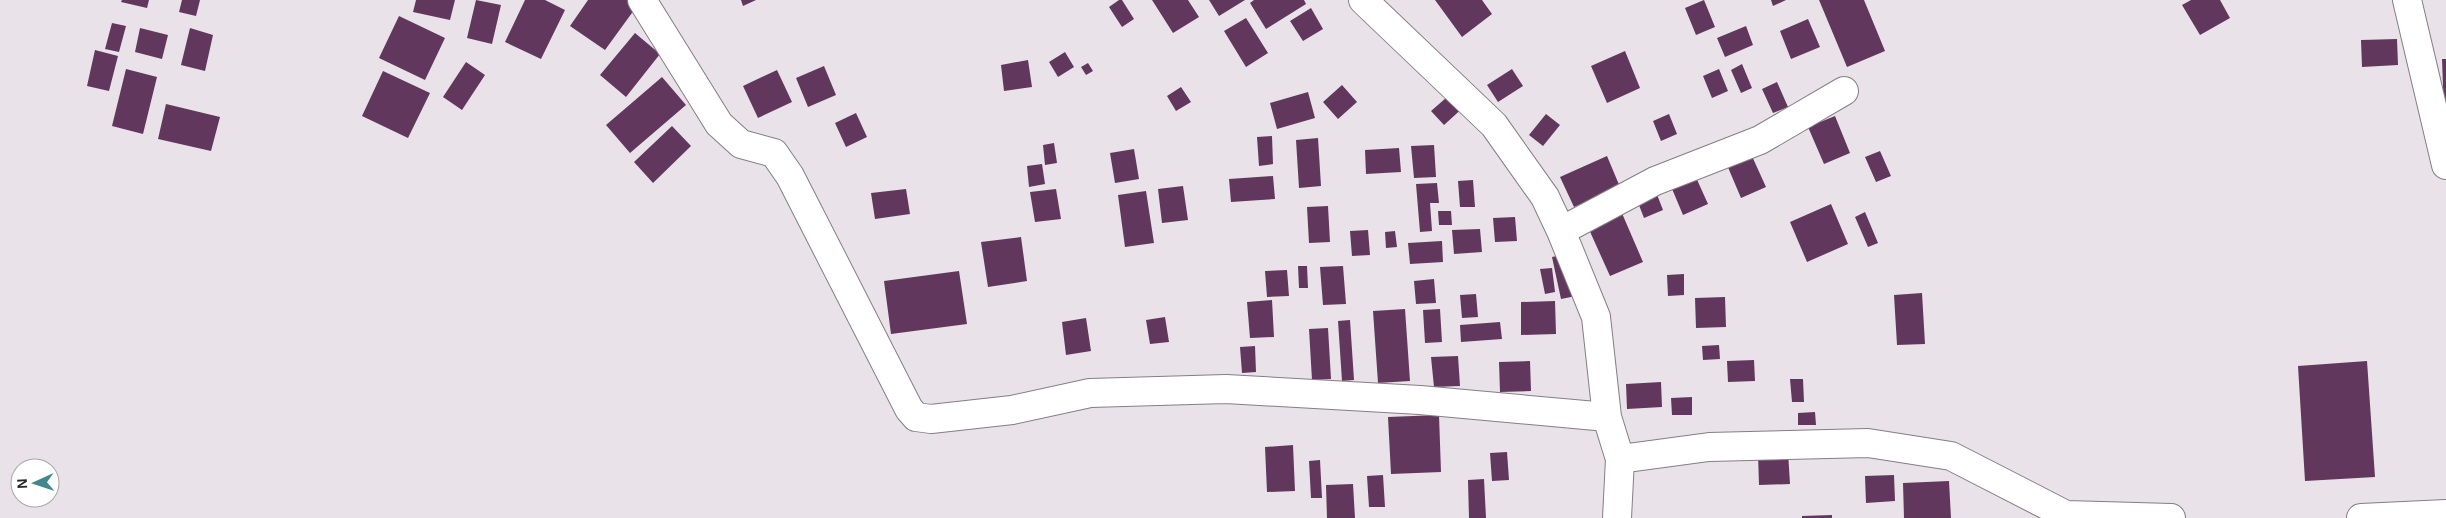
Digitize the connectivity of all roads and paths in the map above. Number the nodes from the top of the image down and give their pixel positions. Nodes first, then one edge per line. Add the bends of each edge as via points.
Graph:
1 (642, 0) edge
2 (1363, 0) edge
3 (2407, 0) edge
4 (1844, 91) dead end
5 (2446, 165) edge
6 (1562, 231) junction
7 (1607, 417) junction
8 (1620, 460) junction
9 (2446, 514) edge
10 (1618, 518) edge
11 (2171, 518) edge
12 (2361, 518) edge

1 - 7 street via 719,124 741,144 774,153 790,176 916,417 931,419 1012,410 1090,394 1226,389 1420,400
2 - 6 street via 1494,125 1545,197
3 - 5 street
4 - 6 street via 1760,140 1655,181
6 - 7 street via 1596,317
7 - 8 street
8 - 10 street
8 - 11 street via 1709,447 1868,442 1951,456 2066,515
9 - 12 street

